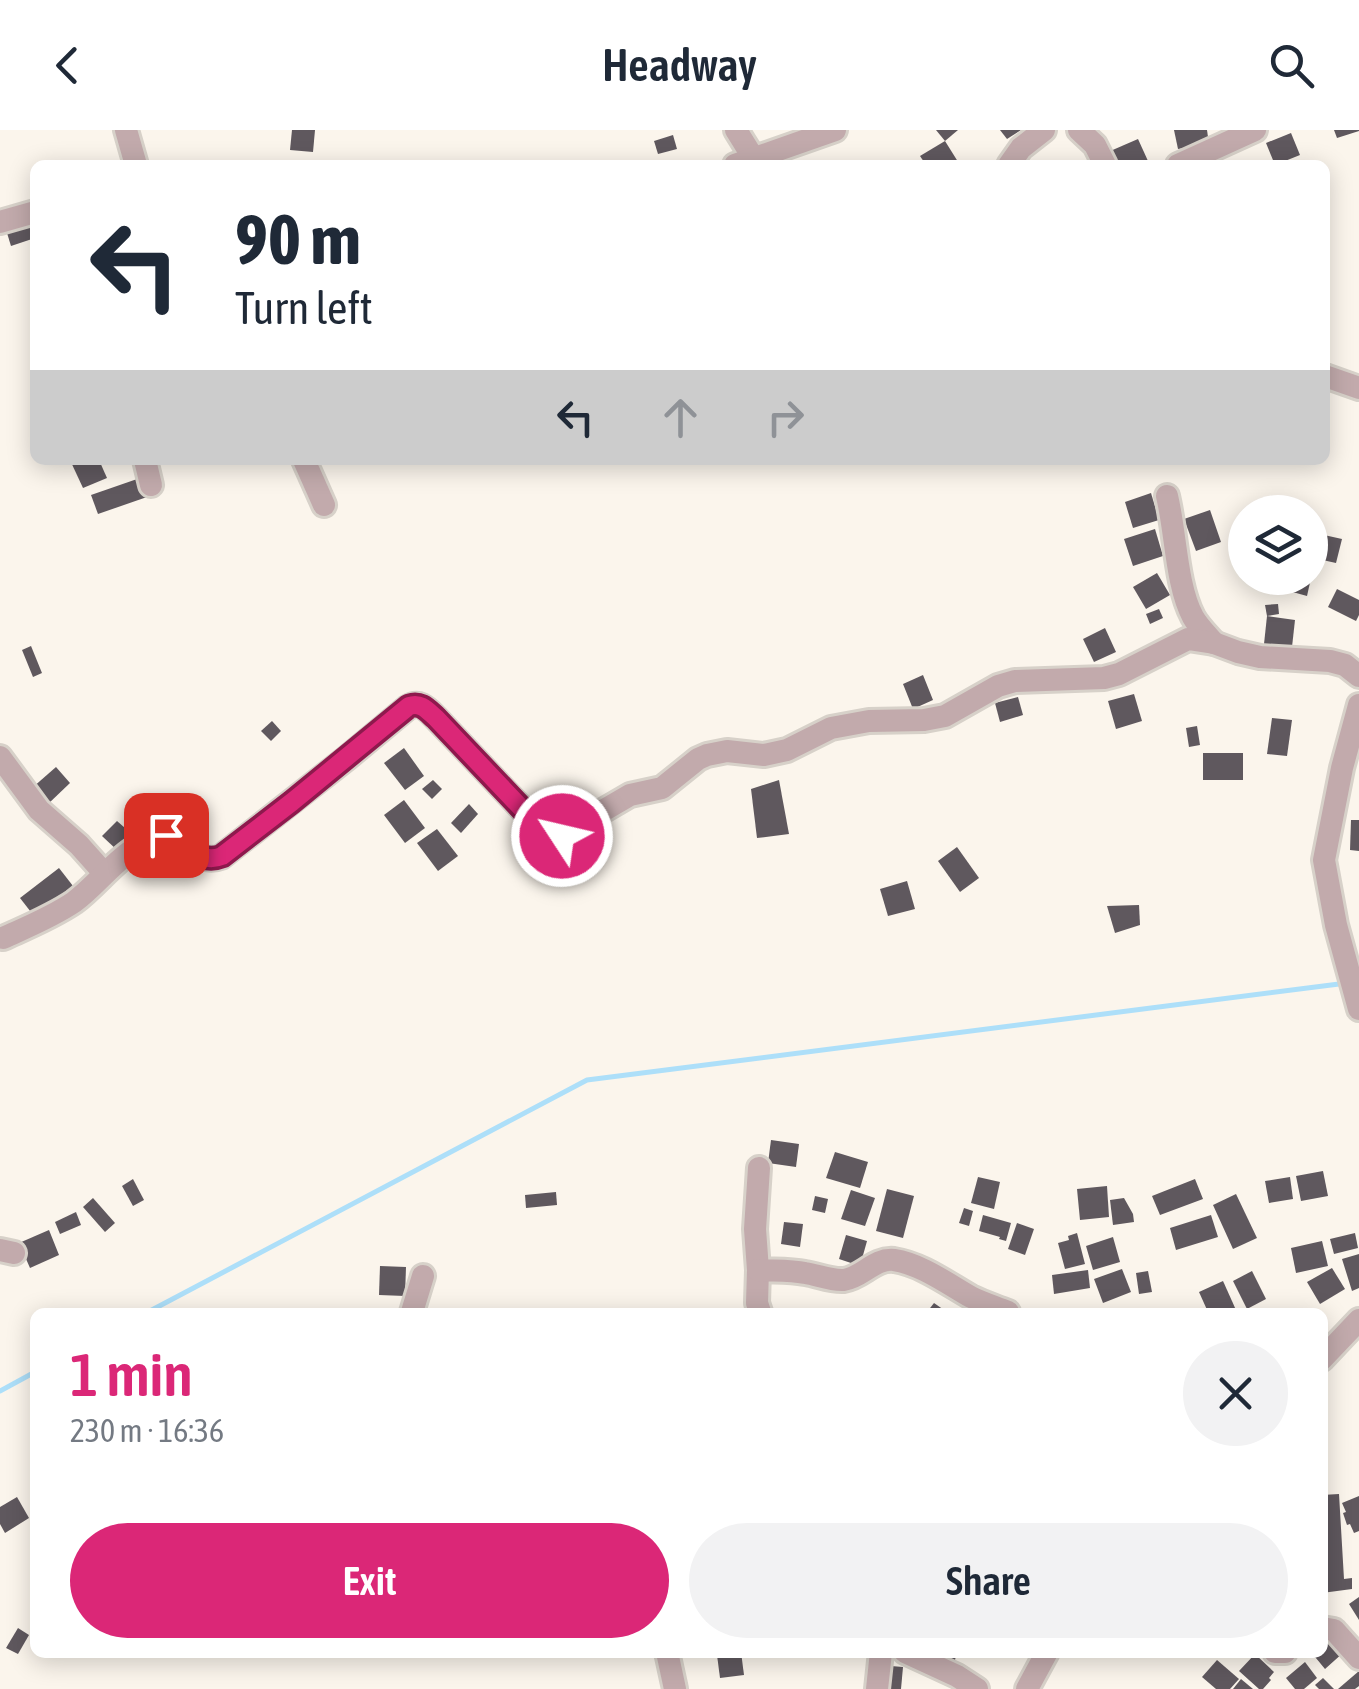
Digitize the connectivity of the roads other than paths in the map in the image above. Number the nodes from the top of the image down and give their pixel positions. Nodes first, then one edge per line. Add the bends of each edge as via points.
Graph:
1 (126, 130) edge
2 (736, 130) edge
3 (835, 130) edge
4 (1044, 130) edge
5 (1079, 130) edge
6 (1255, 130) edge
7 (135, 160) edge
8 (744, 160) edge
9 (751, 160) edge
10 (1013, 160) edge
11 (1102, 160) edge
12 (1189, 160) edge
13 (30, 213) edge
14 (0, 222) edge
15 (1330, 378) edge
16 (1359, 388) edge
17 (146, 465) edge
18 (306, 465) edge
19 (151, 484) dead end
20 (1168, 496) dead end
21 (324, 506) dead end
22 (1214, 643) junction
23 (1359, 676) edge
24 (1359, 705) edge
25 (0, 757) edge
26 (104, 874) junction
27 (3, 938) dead end
28 (1359, 1009) edge
29 (759, 1168) dead end
30 (758, 1270) junction
31 (423, 1276) dead end
32 (413, 1308) edge
33 (759, 1308) edge
34 (998, 1308) edge
35 (1359, 1320) edge
36 (1328, 1353) edge
37 (1328, 1629) edge
38 (670, 1658) edge
39 (880, 1658) edge
40 (917, 1658) edge
41 (1044, 1658) edge
42 (1359, 1658) edge
43 (675, 1689) edge
44 (877, 1689) edge
45 (978, 1689) edge
46 (1027, 1689) edge

1 - 7 street
2 - 8 street
3 - 9 street
4 - 10 street
5 - 11 street
6 - 12 street
13 - 14 street
15 - 16 street
17 - 19 street
18 - 21 street
20 - 22 street via 1186,598
22 - 23 street via 1260,657 1330,661
22 - 26 street via 1182,640 1104,678 1014,681 945,716 846,724 764,755 707,755 662,788 630,795 558,836 544,832 436,718 414,704 222,856 204,859 166,835
24 - 28 street via 1324,860
25 - 26 street via 40,810
26 - 27 street via 59,912
29 - 30 street
30 - 33 street
30 - 34 street via 846,1280 890,1260
31 - 32 street
35 - 36 street
37 - 42 street
38 - 43 street
39 - 44 street
40 - 45 street
41 - 46 street

